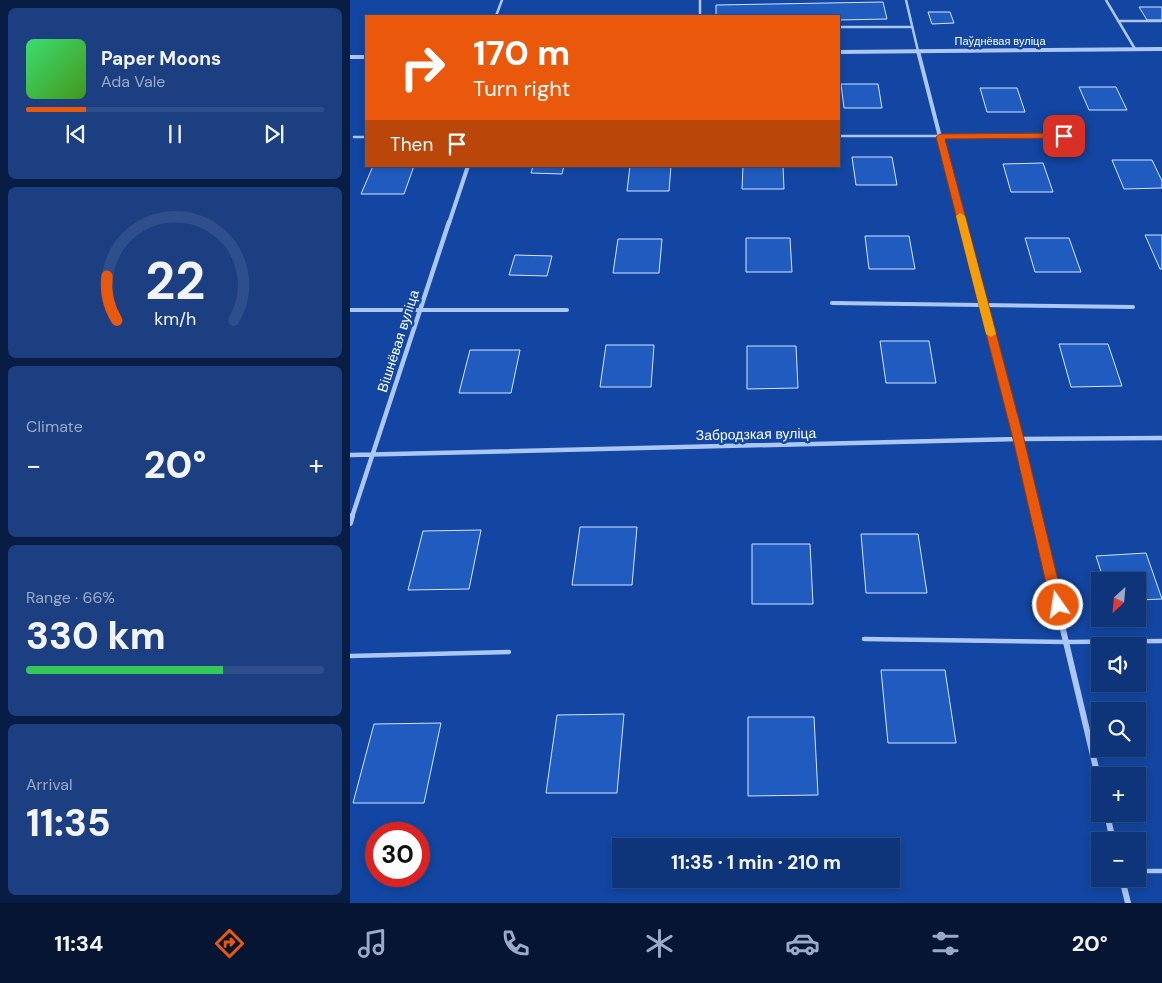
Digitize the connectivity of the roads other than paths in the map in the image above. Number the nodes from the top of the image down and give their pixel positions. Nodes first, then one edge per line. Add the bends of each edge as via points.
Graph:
1 (502, 0) edge
2 (700, 0) edge
3 (906, 0) edge
4 (1106, 0) edge
5 (496, 15) edge
6 (700, 15) edge
7 (1118, 21) junction
8 (1162, 21) edge
9 (840, 27) edge
10 (912, 27) junction
11 (1135, 49) junction
12 (1162, 49) edge
13 (918, 51) junction
14 (840, 52) edge
15 (350, 57) edge
16 (365, 57) edge
17 (840, 136) edge
18 (1064, 136) dead end
19 (354, 137) dead end
20 (365, 137) edge
21 (940, 137) junction
22 (468, 167) edge
23 (832, 303) dead end
24 (983, 305) junction
25 (1133, 307) dead end
26 (350, 310) edge
27 (420, 310) junction
28 (567, 310) dead end
29 (1162, 438) edge
30 (1018, 439) junction
31 (350, 455) edge
32 (372, 455) junction
33 (350, 523) edge
34 (864, 639) dead end
35 (1162, 641) edge
36 (1066, 642) junction
37 (509, 652) dead end
38 (350, 656) edge
39 (1096, 767) edge
40 (1146, 871) edge
41 (1162, 871) edge
42 (1124, 887) edge
43 (1128, 903) edge

1 - 5 lane
2 - 6 lane
3 - 10 lane
4 - 7 lane
7 - 8 lane
7 - 11 lane
9 - 10 lane
10 - 13 lane
11 - 12 street, Паўднёвая вуліца
11 - 13 street, Паўднёвая вуліца
13 - 14 street, Паўднёвая вуліца
13 - 21 street
15 - 16 street
17 - 21 lane
18 - 21 lane
19 - 20 lane
21 - 24 street
22 - 27 street, Вішнёвая вуліца
23 - 24 lane
24 - 25 lane
24 - 30 street
26 - 27 lane
27 - 28 lane
27 - 32 street, Вішнёвая вуліца
29 - 30 street, Забродзкая вуліца
30 - 32 street, Забродзкая вуліца
30 - 36 street
31 - 32 street, Забродзкая вуліца
32 - 33 street, Вішнёвая вуліца
34 - 36 lane
35 - 36 lane
36 - 39 street
37 - 38 lane
40 - 41 lane
42 - 43 street

